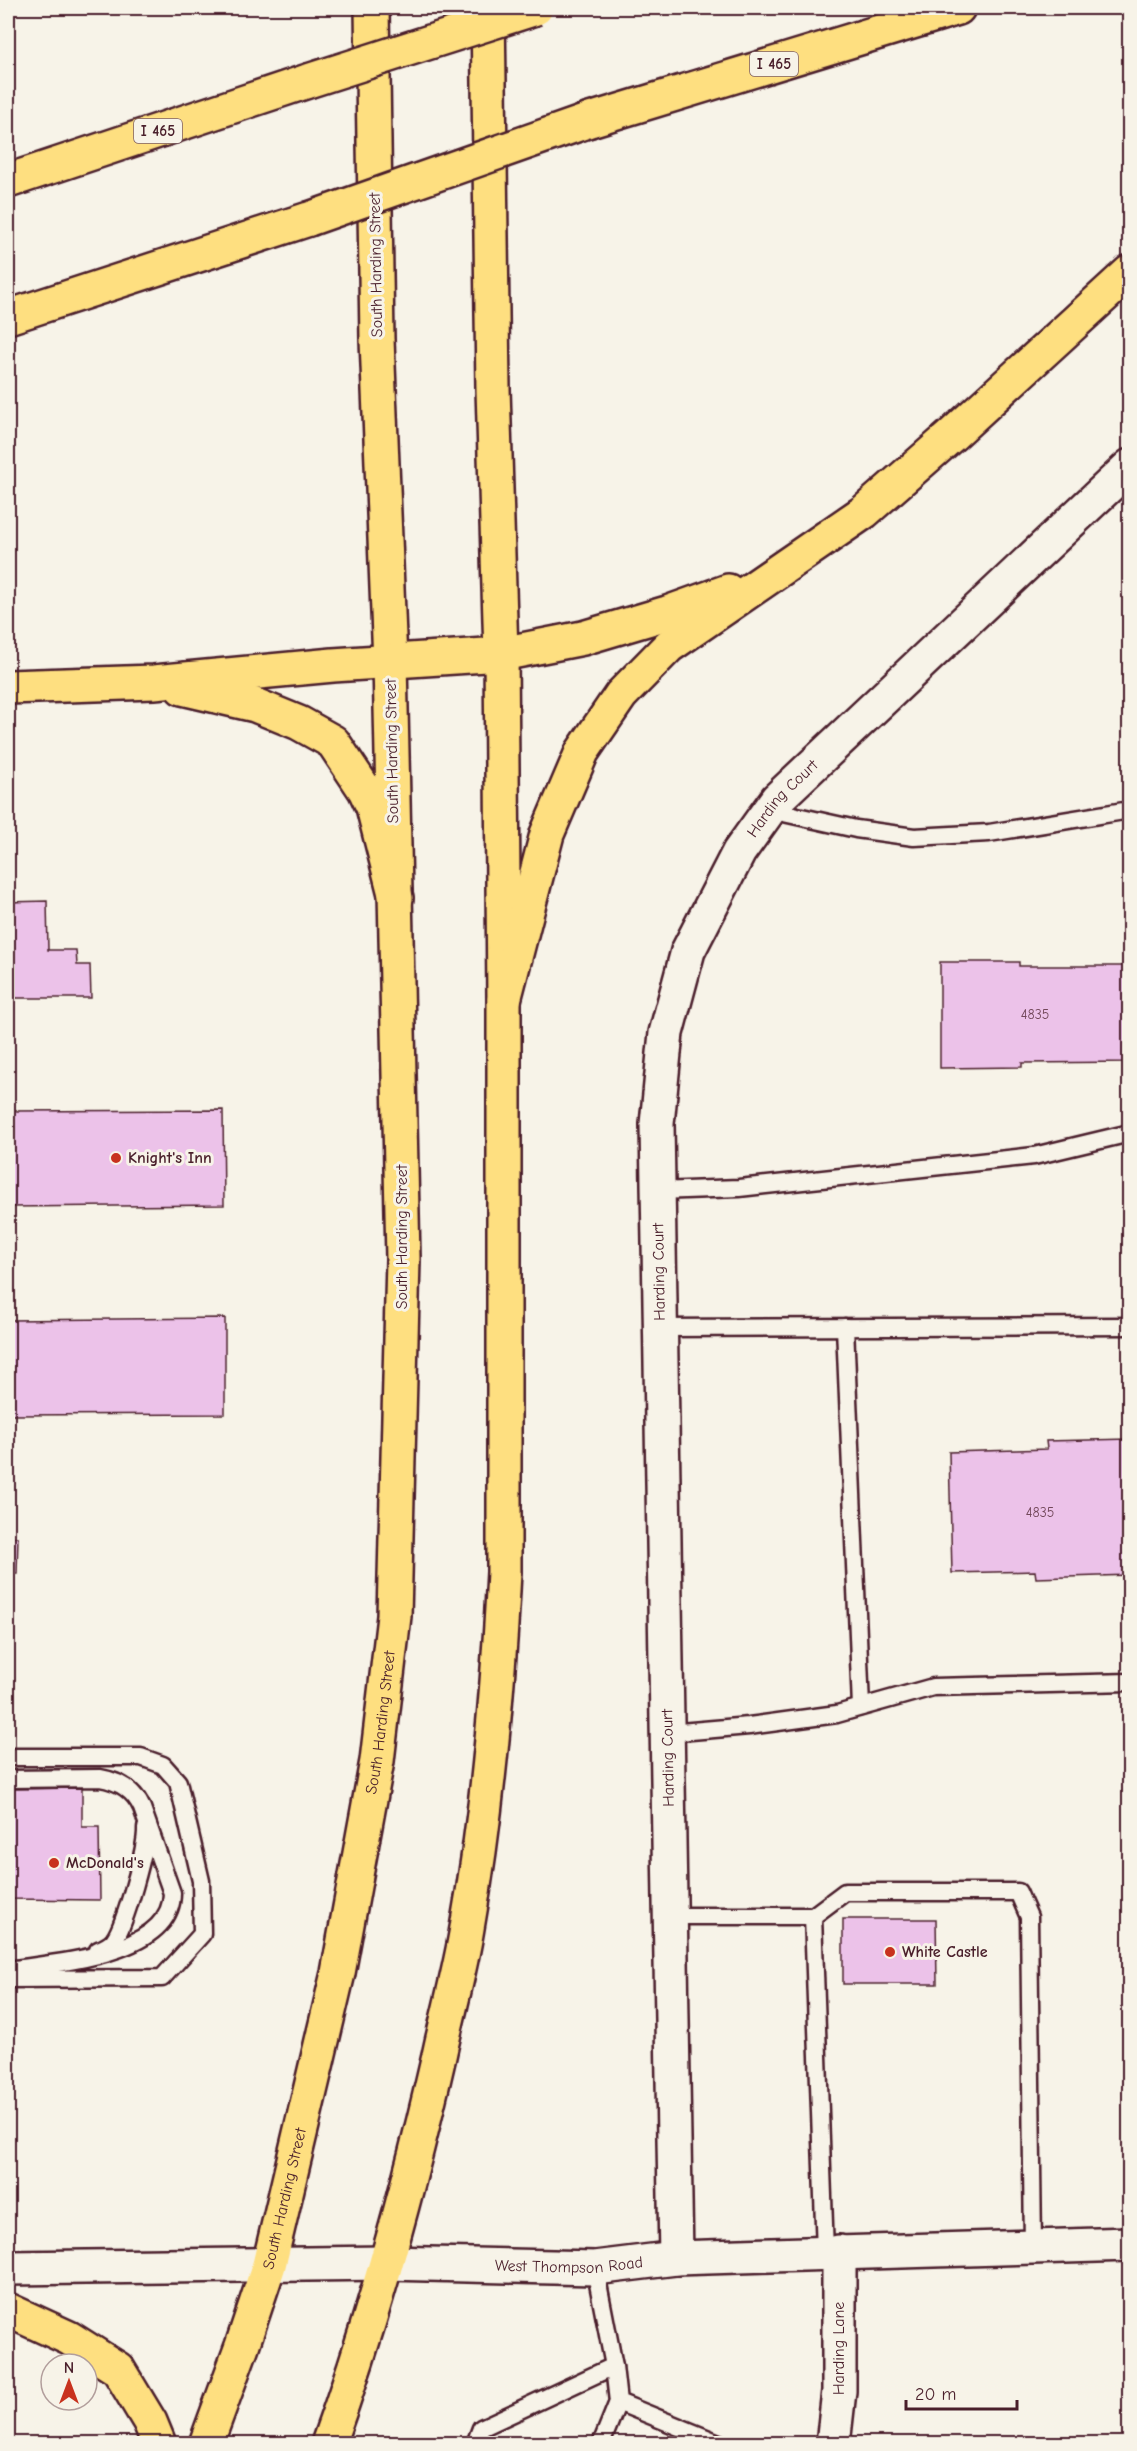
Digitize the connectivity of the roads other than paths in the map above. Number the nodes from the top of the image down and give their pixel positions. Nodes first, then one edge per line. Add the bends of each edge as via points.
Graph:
1 (372, 8) edge
2 (488, 8) edge
3 (536, 8) edge
4 (958, 8) edge
5 (8, 181) edge
6 (1130, 272) edge
7 (8, 317) edge
8 (1130, 466) edge
9 (772, 575) junction
10 (501, 654) junction
11 (390, 662) junction
12 (154, 682) junction
13 (8, 687) edge
14 (770, 810) junction
15 (1130, 810) edge
16 (396, 898) junction
17 (504, 1000) junction
18 (1130, 1133) edge
19 (658, 1191) junction
20 (1130, 1326) edge
21 (845, 1327) junction
22 (660, 1328) junction
23 (1130, 1682) edge
24 (861, 1707) junction
25 (668, 1733) junction
26 (8, 1757) edge
27 (8, 1779) edge
28 (146, 1820) junction
29 (670, 1916) junction
30 (813, 1916) junction
31 (72, 1960) junction
32 (8, 1970) edge
33 (8, 1979) edge
34 (1130, 2244) edge
35 (1033, 2247) junction
36 (832, 2252) junction
37 (676, 2258) junction
38 (387, 2263) junction
39 (269, 2265) junction
40 (8, 2268) edge
41 (596, 2268) junction
42 (8, 2310) edge
43 (614, 2366) junction
44 (618, 2402) junction
45 (159, 2444) edge
46 (206, 2444) edge
47 (328, 2444) edge
48 (476, 2444) edge
49 (601, 2444) edge
50 (721, 2444) edge
51 (833, 2444) edge

1 - 11 main road, South Harding Street via 377,340
2 - 10 main road
3 - 5 main road, I 465, bridge
4 - 7 main road, I 465, bridge via 590,120 309,219
6 - 9 main road via 864,513
8 - 14 street, Harding Court via 777,799
9 - 10 main road via 583,638
9 - 17 main road via 669,646 621,695 582,752 547,834
10 - 11 main road
10 - 17 main road
11 - 12 main road
11 - 16 main road, South Harding Street
12 - 13 main road
12 - 16 main road via 255,705 333,742 373,807
14 - 15 lane via 856,830 914,837 989,833
14 - 19 street, Harding Court via 739,852 688,951 666,1034 657,1124
16 - 39 main road, South Harding Street via 403,1259 394,1616 377,1761 338,1973
17 - 38 main road via 504,1572 494,1730 467,1929
18 - 19 lane via 1034,1156 739,1188
19 - 22 street, Harding Court
20 - 21 lane
21 - 22 lane
21 - 24 lane
22 - 25 street, Harding Court
23 - 24 lane via 933,1687
24 - 25 lane via 749,1726
25 - 29 street, Harding Court
26 - 33 lane via 141,1757 163,1765 178,1782 201,1881 202,1934 162,1978
27 - 28 lane via 108,1779 137,1796
28 - 31 lane via 145,1849 116,1936 106,1946
28 - 31 lane via 169,1879 170,1910 158,1926 126,1945 109,1953
29 - 30 lane
29 - 37 street, Harding Court
30 - 35 lane via 845,1892 1018,1892 1029,1917
30 - 36 lane
31 - 32 lane
34 - 35 street, West Thompson Road
35 - 36 street, West Thompson Road
36 - 37 street, West Thompson Road
36 - 51 street, Harding Lane via 839,2391
37 - 41 street, West Thompson Road
38 - 39 street, West Thompson Road
38 - 41 street, West Thompson Road
38 - 47 main road
39 - 40 street, West Thompson Road
39 - 46 main road, South Harding Street
41 - 43 lane
42 - 45 main road via 69,2338 117,2369
43 - 44 lane
43 - 48 lane via 481,2428
44 - 49 lane
44 - 50 lane

